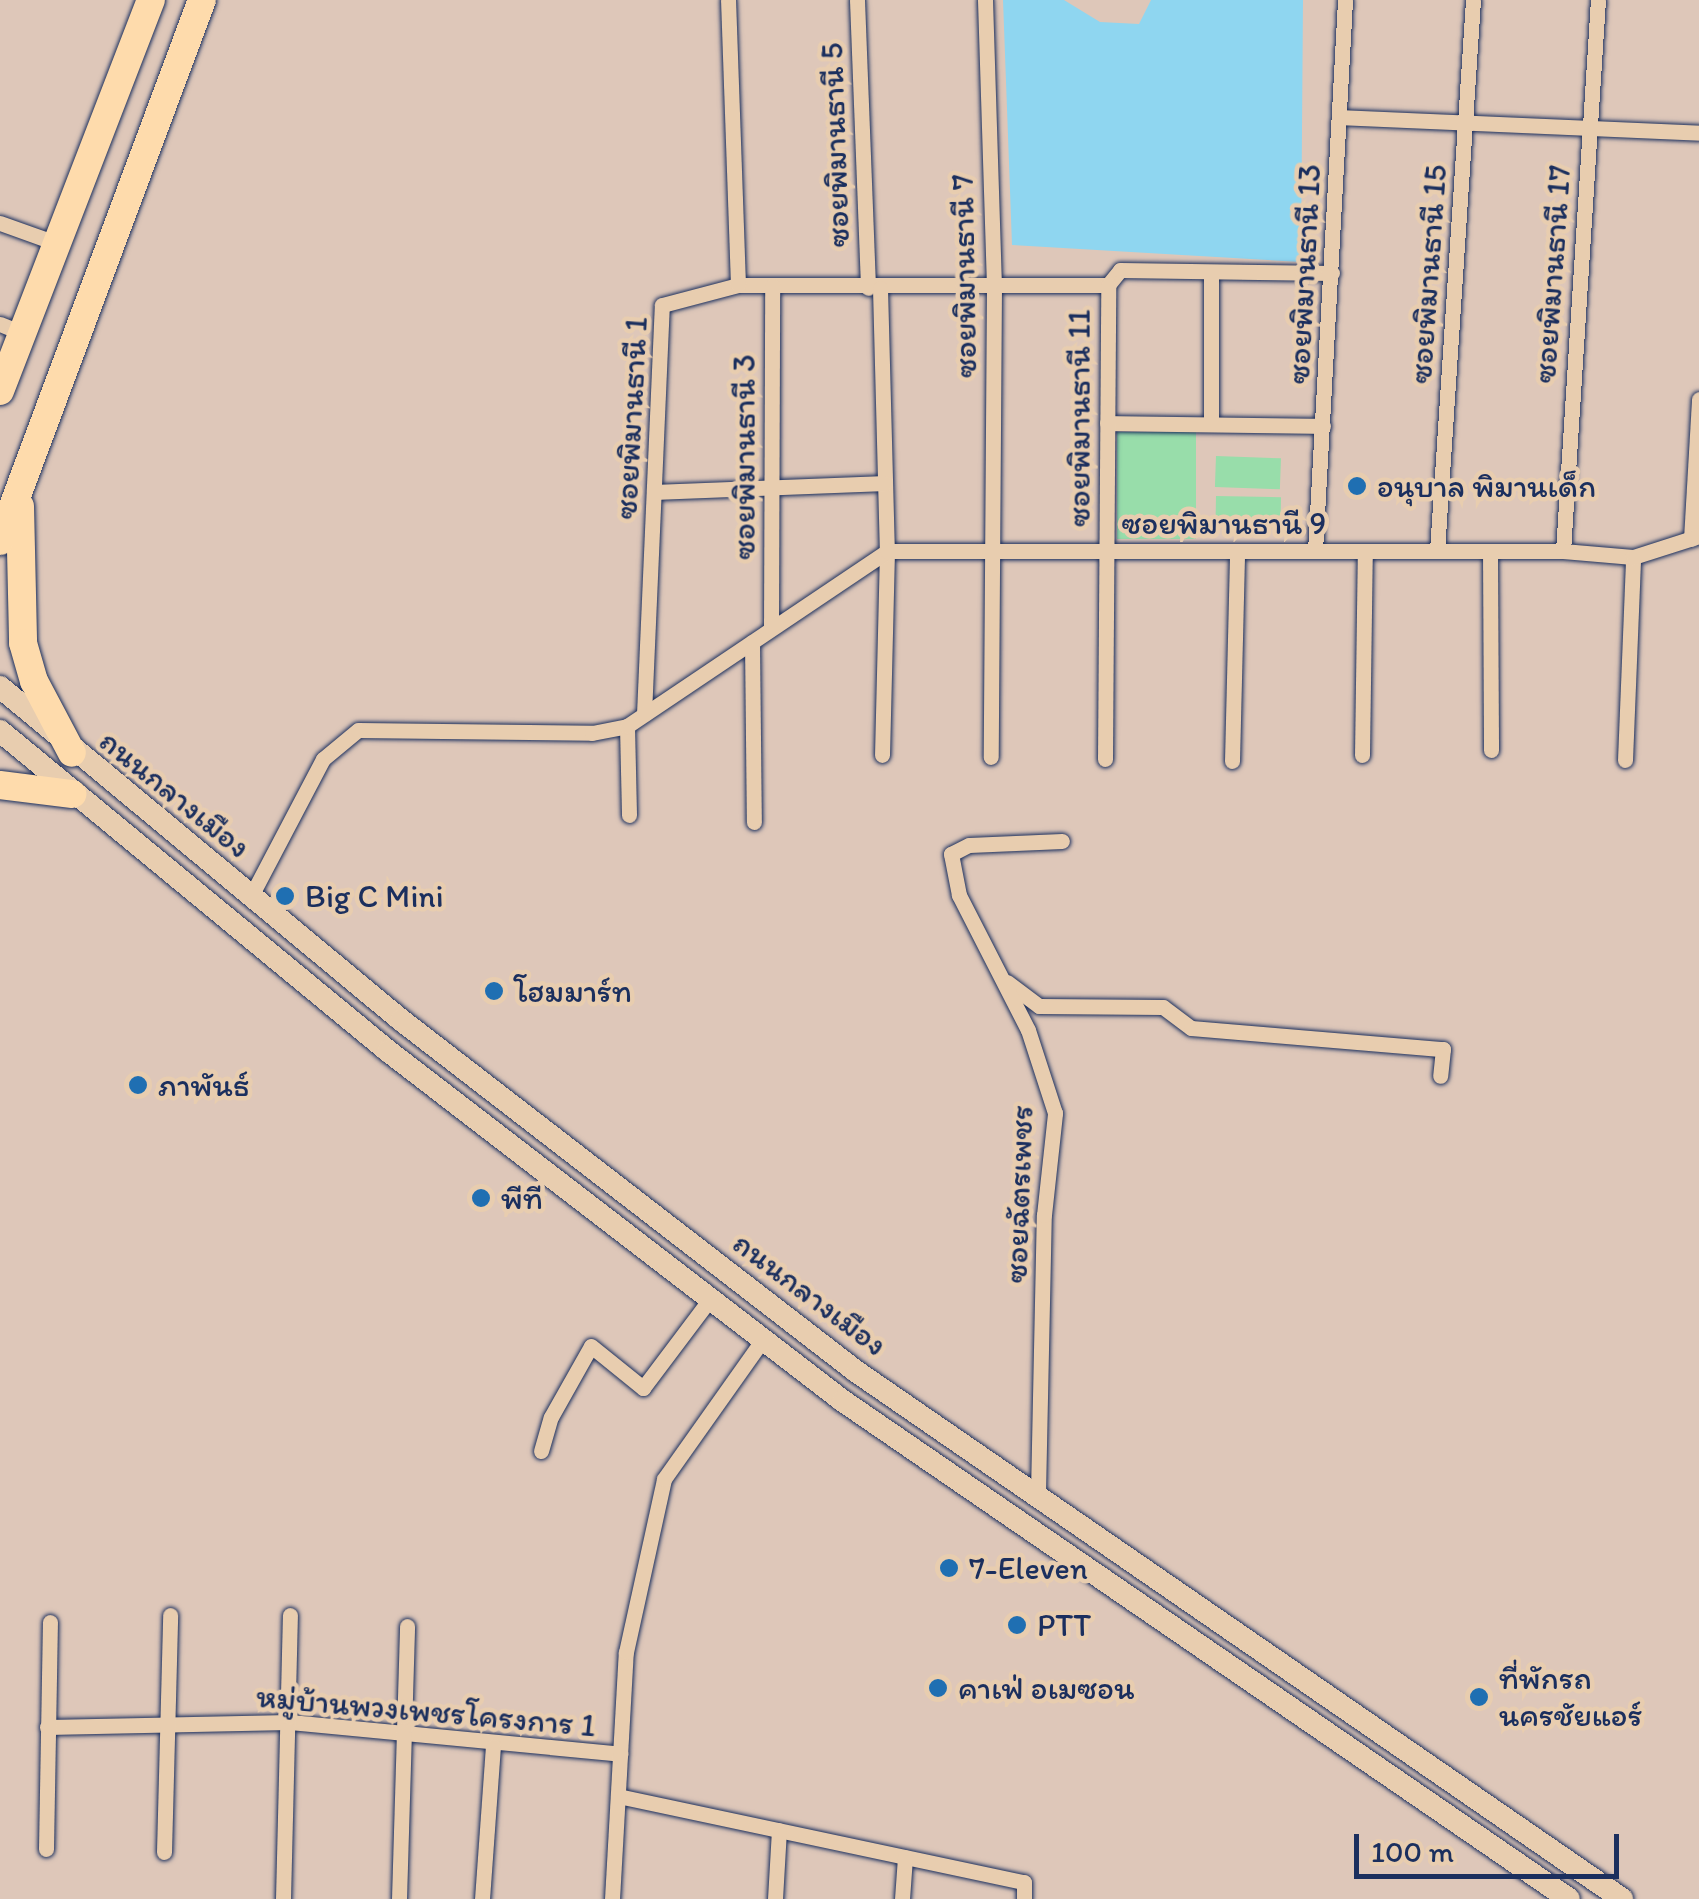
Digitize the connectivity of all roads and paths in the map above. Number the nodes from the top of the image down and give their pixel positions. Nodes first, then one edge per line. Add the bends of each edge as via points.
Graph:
1 (151, 0) edge
2 (202, 0) edge
3 (728, 0) edge
4 (858, 0) edge
5 (985, 0) edge
6 (1345, 0) edge
7 (1473, 0) edge
8 (1598, 0) edge
9 (1340, 117) junction
10 (1466, 120) junction
11 (1589, 127) junction
12 (1699, 133) edge
13 (0, 222) edge
14 (56, 243) junction
15 (1211, 272) junction
16 (1332, 273) junction
17 (738, 285) junction
18 (1108, 285) junction
19 (772, 286) junction
20 (994, 286) junction
21 (874, 288) junction
22 (9, 340) edge
23 (0, 390) edge
24 (1699, 399) edge
25 (1106, 423) junction
26 (1211, 424) junction
27 (1323, 426) junction
28 (885, 483) junction
29 (19, 485) junction
30 (771, 487) junction
31 (654, 492) junction
32 (1695, 538) edge
33 (0, 541) edge
34 (887, 550) junction
35 (992, 551) junction
36 (1106, 551) junction
37 (1237, 551) junction
38 (1316, 551) junction
39 (1365, 551) junction
40 (1437, 551) junction
41 (1490, 551) junction
42 (1562, 551) junction
43 (1633, 557) junction
44 (771, 628) junction
45 (752, 642) junction
46 (0, 687) edge
47 (644, 714) junction
48 (628, 726) junction
49 (0, 731) edge
50 (1492, 750) dead end
51 (72, 752) junction
52 (882, 755) dead end
53 (1362, 755) dead end
54 (991, 757) dead end
55 (1105, 759) dead end
56 (1625, 760) dead end
57 (1232, 761) dead end
58 (0, 786) edge
59 (72, 794) junction
60 (629, 815) dead end
61 (754, 822) dead end
62 (1062, 841) dead end
63 (250, 898) junction
64 (1004, 980) junction
65 (1440, 1076) dead end
66 (500, 1098) junction
67 (480, 1122) junction
68 (710, 1299) junction
69 (763, 1339) junction
70 (541, 1452) dead end
71 (1038, 1493) junction
72 (170, 1615) dead end
73 (290, 1615) dead end
74 (50, 1622) dead end
75 (407, 1626) dead end
76 (290, 1722) junction
77 (171, 1725) junction
78 (47, 1727) junction
79 (406, 1736) junction
80 (492, 1746) junction
81 (620, 1754) junction
82 (618, 1796) junction
83 (779, 1830) junction
84 (46, 1849) dead end
85 (164, 1852) dead end
86 (904, 1857) junction
87 (283, 1899) edge
88 (399, 1899) edge
89 (482, 1899) edge
90 (612, 1899) edge
91 (775, 1899) edge
92 (902, 1899) edge
93 (1024, 1899) edge
94 (1569, 1899) edge
95 (1622, 1899) edge

1 - 14 highway
2 - 29 highway
3 - 17 street
4 - 21 street, ซอยพิมานธานี 5
5 - 20 street, ซอยพิมานธานี 7
6 - 9 street, ซอยพิมานธานี 13
7 - 10 street, ซอยพิมานธานี 15
8 - 11 street, ซอยพิมานธานี 17
9 - 10 street
9 - 16 street, ซอยพิมานธานี 13
10 - 11 street
10 - 40 street, ซอยพิมานธานี 15
11 - 12 street
11 - 42 street, ซอยพิมานธานี 17
13 - 14 street
14 - 22 highway
15 - 16 street
15 - 18 street via 1120,270
15 - 26 street
16 - 27 street, ซอยพิมานธานี 13
17 - 19 street
17 - 31 street, ซอยพิมานธานี 1 via 662,304
18 - 20 street
18 - 25 street, ซอยพิมานธานี 11
19 - 21 street
19 - 30 street, ซอยพิมานธานี 3
20 - 21 street
20 - 35 street, ซอยพิมานธานี 7
21 - 28 street, ซอยพิมานธานี 5
22 - 23 highway
24 - 32 street
25 - 26 street
25 - 36 street, ซอยพิมานธานี 11
26 - 27 street
27 - 38 street, ซอยพิมานธานี 13
28 - 30 street
28 - 34 street, ซอยพิมานธานี 5
29 - 33 highway
29 - 51 highway via 24,643 34,681
30 - 31 street
30 - 44 street, ซอยพิมานธานี 3
31 - 47 street, ซอยพิมานธานี 1
32 - 43 street, ซอยพิมานธานี 9
34 - 35 street, ซอยพิมานธานี 9
34 - 44 street
34 - 52 street, ซอยพิมานธานี 5
35 - 36 street, ซอยพิมานธานี 9
35 - 54 street, ซอยพิมานธานี 7
36 - 37 street, ซอยพิมานธานี 9
36 - 55 street, ซอยพิมานธานี 11
37 - 38 street, ซอยพิมานธานี 9
37 - 57 street
38 - 39 street, ซอยพิมานธานี 9
39 - 40 street, ซอยพิมานธานี 9
39 - 53 street
40 - 41 street, ซอยพิมานธานี 9
41 - 42 street, ซอยพิมานธานี 9
41 - 50 street
42 - 43 street, ซอยพิมานธานี 9
43 - 56 street
44 - 45 street
45 - 47 street
45 - 61 street
46 - 51 main road, ถนนกลางเมือง
47 - 48 street
48 - 60 street
48 - 63 street via 592,733 358,730 323,758
49 - 59 main road, ถนนกลางเมือง
51 - 63 main road, ถนนกลางเมือง
58 - 59 highway
59 - 67 main road, ถนนกลางเมือง
62 - 64 street, ซอยฉัตรเพชร via 969,845 951,854 959,895
63 - 66 main road, ถนนกลางเมือง
64 - 65 street via 1040,1006 1162,1007 1191,1028 1443,1049
64 - 71 street, ซอยฉัตรเพชร via 1045,1070 1055,1113 1044,1214
66 - 67 main road
66 - 71 main road, ถนนกลางเมือง via 857,1372
67 - 68 main road, ถนนกลางเมือง
68 - 69 main road, ถนนกลางเมือง
68 - 70 street via 643,1388 591,1346 551,1417
69 - 81 street via 664,1479 626,1652
69 - 94 main road, ถนนกลางเมือง via 1015,1522
71 - 95 main road, ถนนกลางเมือง
72 - 77 street
73 - 76 street
74 - 78 street
75 - 79 street
76 - 77 street, หมู่บ้านพวงเพชรโครงการ 1
76 - 79 street, หมู่บ้านพวงเพชรโครงการ 1
76 - 87 street
77 - 78 street, หมู่บ้านพวงเพชรโครงการ 1
77 - 85 street
78 - 84 street
79 - 80 street, หมู่บ้านพวงเพชรโครงการ 1
79 - 88 street
80 - 81 street, หมู่บ้านพวงเพชรโครงการ 1
80 - 89 street
81 - 82 street
82 - 83 street
82 - 90 street
83 - 86 street
83 - 91 street
86 - 92 street
86 - 93 street via 1024,1882

